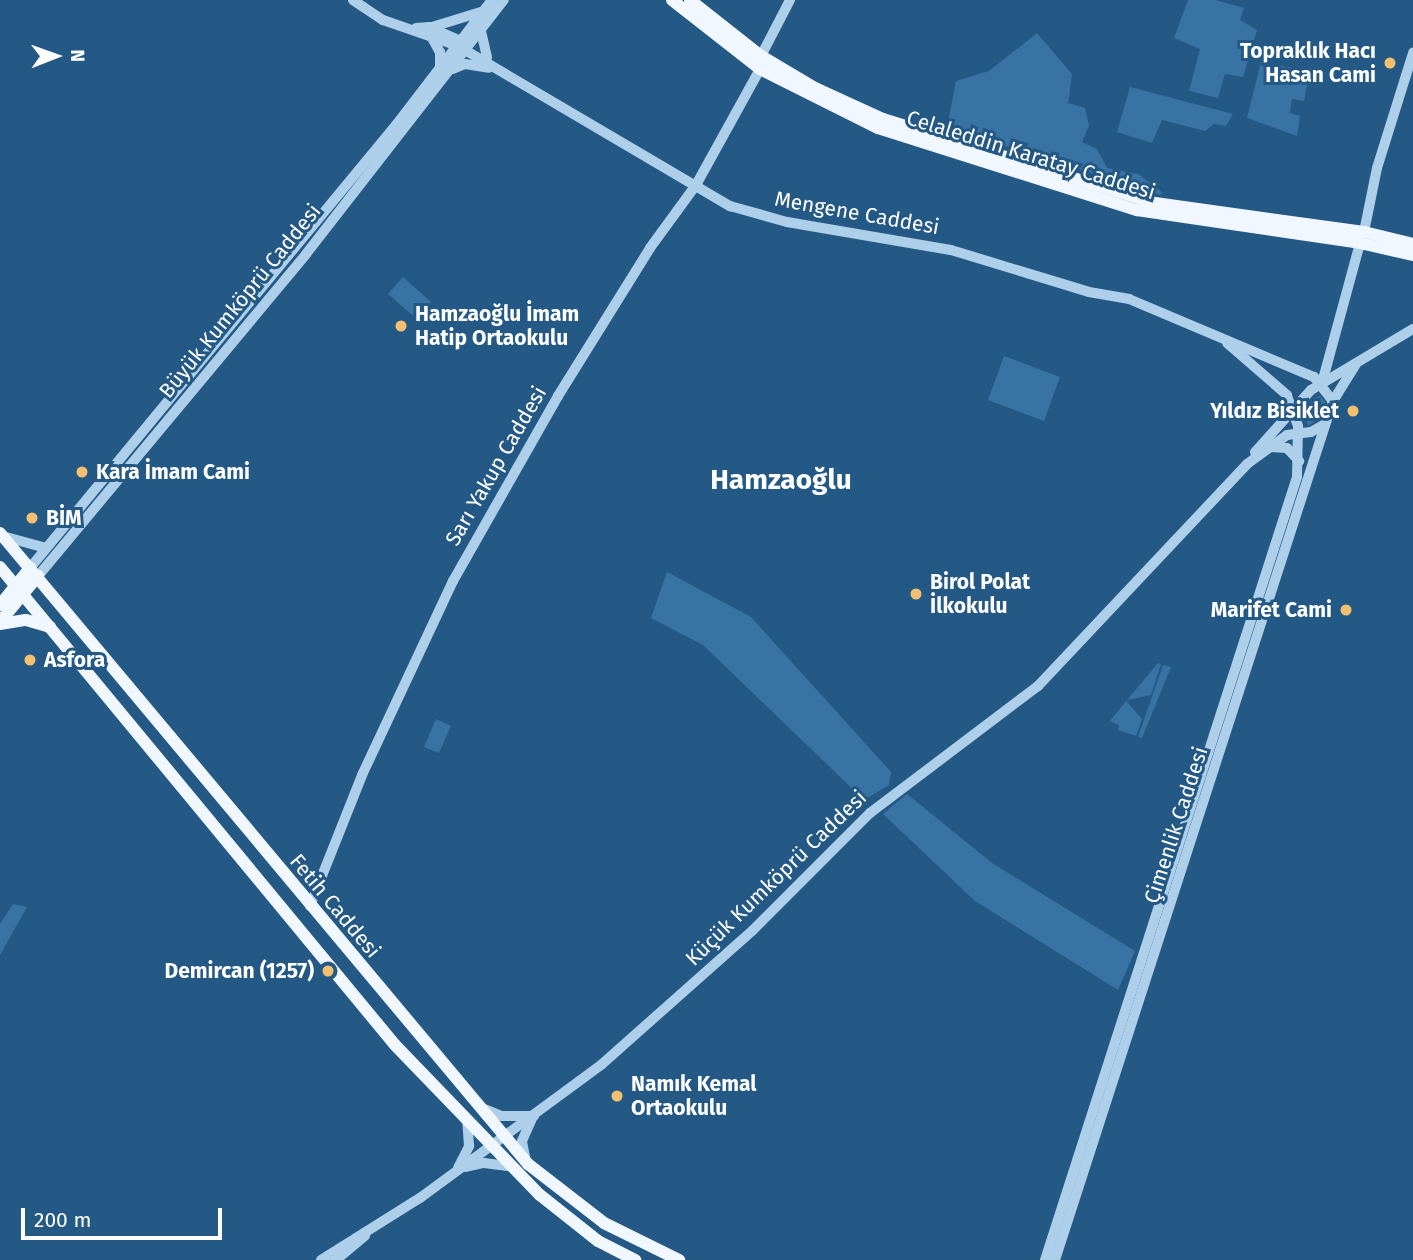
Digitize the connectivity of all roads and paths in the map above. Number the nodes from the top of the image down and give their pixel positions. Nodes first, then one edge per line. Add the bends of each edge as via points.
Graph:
1 (353, 0) edge
2 (492, 0) edge
3 (505, 0) edge
4 (672, 0) edge
5 (690, 0) edge
6 (790, 0) edge
7 (484, 10) junction
8 (481, 30) junction
9 (430, 32) junction
10 (464, 45) junction
11 (1413, 53) edge
12 (487, 57) junction
13 (761, 62) junction
14 (451, 70) junction
15 (502, 73) junction
16 (437, 74) junction
17 (696, 185) junction
18 (1362, 237) junction
19 (1413, 244) edge
20 (1413, 255) edge
21 (1413, 329) edge
22 (1227, 343) junction
23 (1331, 352) junction
24 (1356, 364) junction
25 (1322, 383) junction
26 (1333, 401) junction
27 (1294, 412) junction
28 (1325, 424) junction
29 (1298, 433) junction
30 (1271, 447) junction
31 (1300, 463) junction
32 (1247, 464) junction
33 (1, 533) edge
34 (46, 548) junction
35 (0, 567) edge
36 (34, 572) junction
37 (20, 589) junction
38 (0, 605) edge
39 (0, 623) edge
40 (52, 629) junction
41 (310, 906) junction
42 (471, 1097) junction
43 (534, 1116) junction
44 (466, 1117) junction
45 (504, 1137) junction
46 (490, 1147) junction
47 (528, 1164) junction
48 (508, 1166) junction
49 (456, 1171) junction
50 (367, 1234) junction
51 (628, 1259) edge
52 (321, 1260) edge
53 (336, 1260) edge
54 (679, 1260) edge
55 (1045, 1260) edge
56 (1055, 1260) edge

1 - 9 street via 383,20
2 - 7 street, Büyük Kumköprü Caddesi
3 - 8 street, Büyük Kumköprü Caddesi
4 - 13 main road, Celaleddin Karatay Caddesi
5 - 13 main road, Celaleddin Karatay Caddesi
6 - 13 street, Sarı Yakup Caddesi
7 - 9 street
7 - 10 street, Büyük Kumköprü Caddesi
8 - 10 street, Büyük Kumköprü Caddesi
8 - 12 street
9 - 10 street
9 - 16 street via 440,52
10 - 12 street
10 - 14 street, Büyük Kumköprü Caddesi
10 - 15 street
10 - 16 street, Büyük Kumköprü Caddesi
11 - 18 street via 1377,167
12 - 15 street
13 - 17 street, Sarı Yakup Caddesi
13 - 18 main road, Celaleddin Karatay Caddesi via 878,128 1138,210
14 - 15 street via 468,64
14 - 36 street, Büyük Kumköprü Caddesi via 301,259
15 - 17 street, Mengene Caddesi
16 - 34 street, Büyük Kumköprü Caddesi
17 - 22 street, Mengene Caddesi via 730,206 765,217 951,250 1089,292 1129,299
17 - 41 street, Sarı Yakup Caddesi via 650,248 558,396 453,581 362,773
18 - 19 main road, Celaleddin Karatay Caddesi
18 - 20 main road, Celaleddin Karatay Caddesi
18 - 23 street
21 - 24 street
22 - 25 street, Mengene Caddesi
22 - 27 street, Mengene Caddesi via 1246,364 1281,388
23 - 24 street via 1340,363
23 - 25 street
24 - 25 street
24 - 26 street, Çimenlik Caddesi
25 - 26 street
25 - 27 street, Küçük Kumköprü Caddesi
26 - 28 street, Çimenlik Caddesi
27 - 29 street, Çimenlik Caddesi
27 - 32 street, Küçük Kumköprü Caddesi
28 - 29 street, Küçük Kumköprü Caddesi via 1317,431
28 - 56 street, Çimenlik Caddesi
29 - 30 street, Küçük Kumköprü Caddesi
29 - 31 street, Çimenlik Caddesi
30 - 31 street via 1287,448
30 - 32 street, Küçük Kumköprü Caddesi
31 - 55 street, Çimenlik Caddesi
32 - 43 street, Küçük Kumköprü Caddesi via 1038,686 870,813 660,1015
33 - 34 street via 15,543
33 - 36 main road, Fetih Caddesi
34 - 36 street, Büyük Kumköprü Caddesi
35 - 37 main road, Fetih Caddesi
36 - 37 main road, Büyük Kumköprü Caddesi
36 - 41 main road, Fetih Caddesi
37 - 38 main road, Büyük Kumköprü Caddesi
37 - 39 main road, Büyük Kumköprü Caddesi
37 - 40 main road, Fetih Caddesi
39 - 40 main road via 26,620
40 - 44 main road, Fetih Caddesi via 395,1045
41 - 42 main road, Fetih Caddesi
42 - 43 street via 487,1112
42 - 45 main road, Fetih Caddesi
43 - 45 street, Küçük Kumköprü Caddesi
43 - 47 street via 522,1141
44 - 46 main road, Fetih Caddesi
44 - 49 street via 469,1146
45 - 46 street, Küçük Kumköprü Caddesi
45 - 47 main road, Fetih Caddesi
46 - 48 main road, Fetih Caddesi
46 - 49 street, Küçük Kumköprü Caddesi
47 - 54 main road, Fetih Caddesi via 604,1223
48 - 49 street via 484,1163
48 - 51 main road, Fetih Caddesi via 598,1241
49 - 50 street, Küçük Kumköprü Caddesi
50 - 52 street
50 - 53 street

